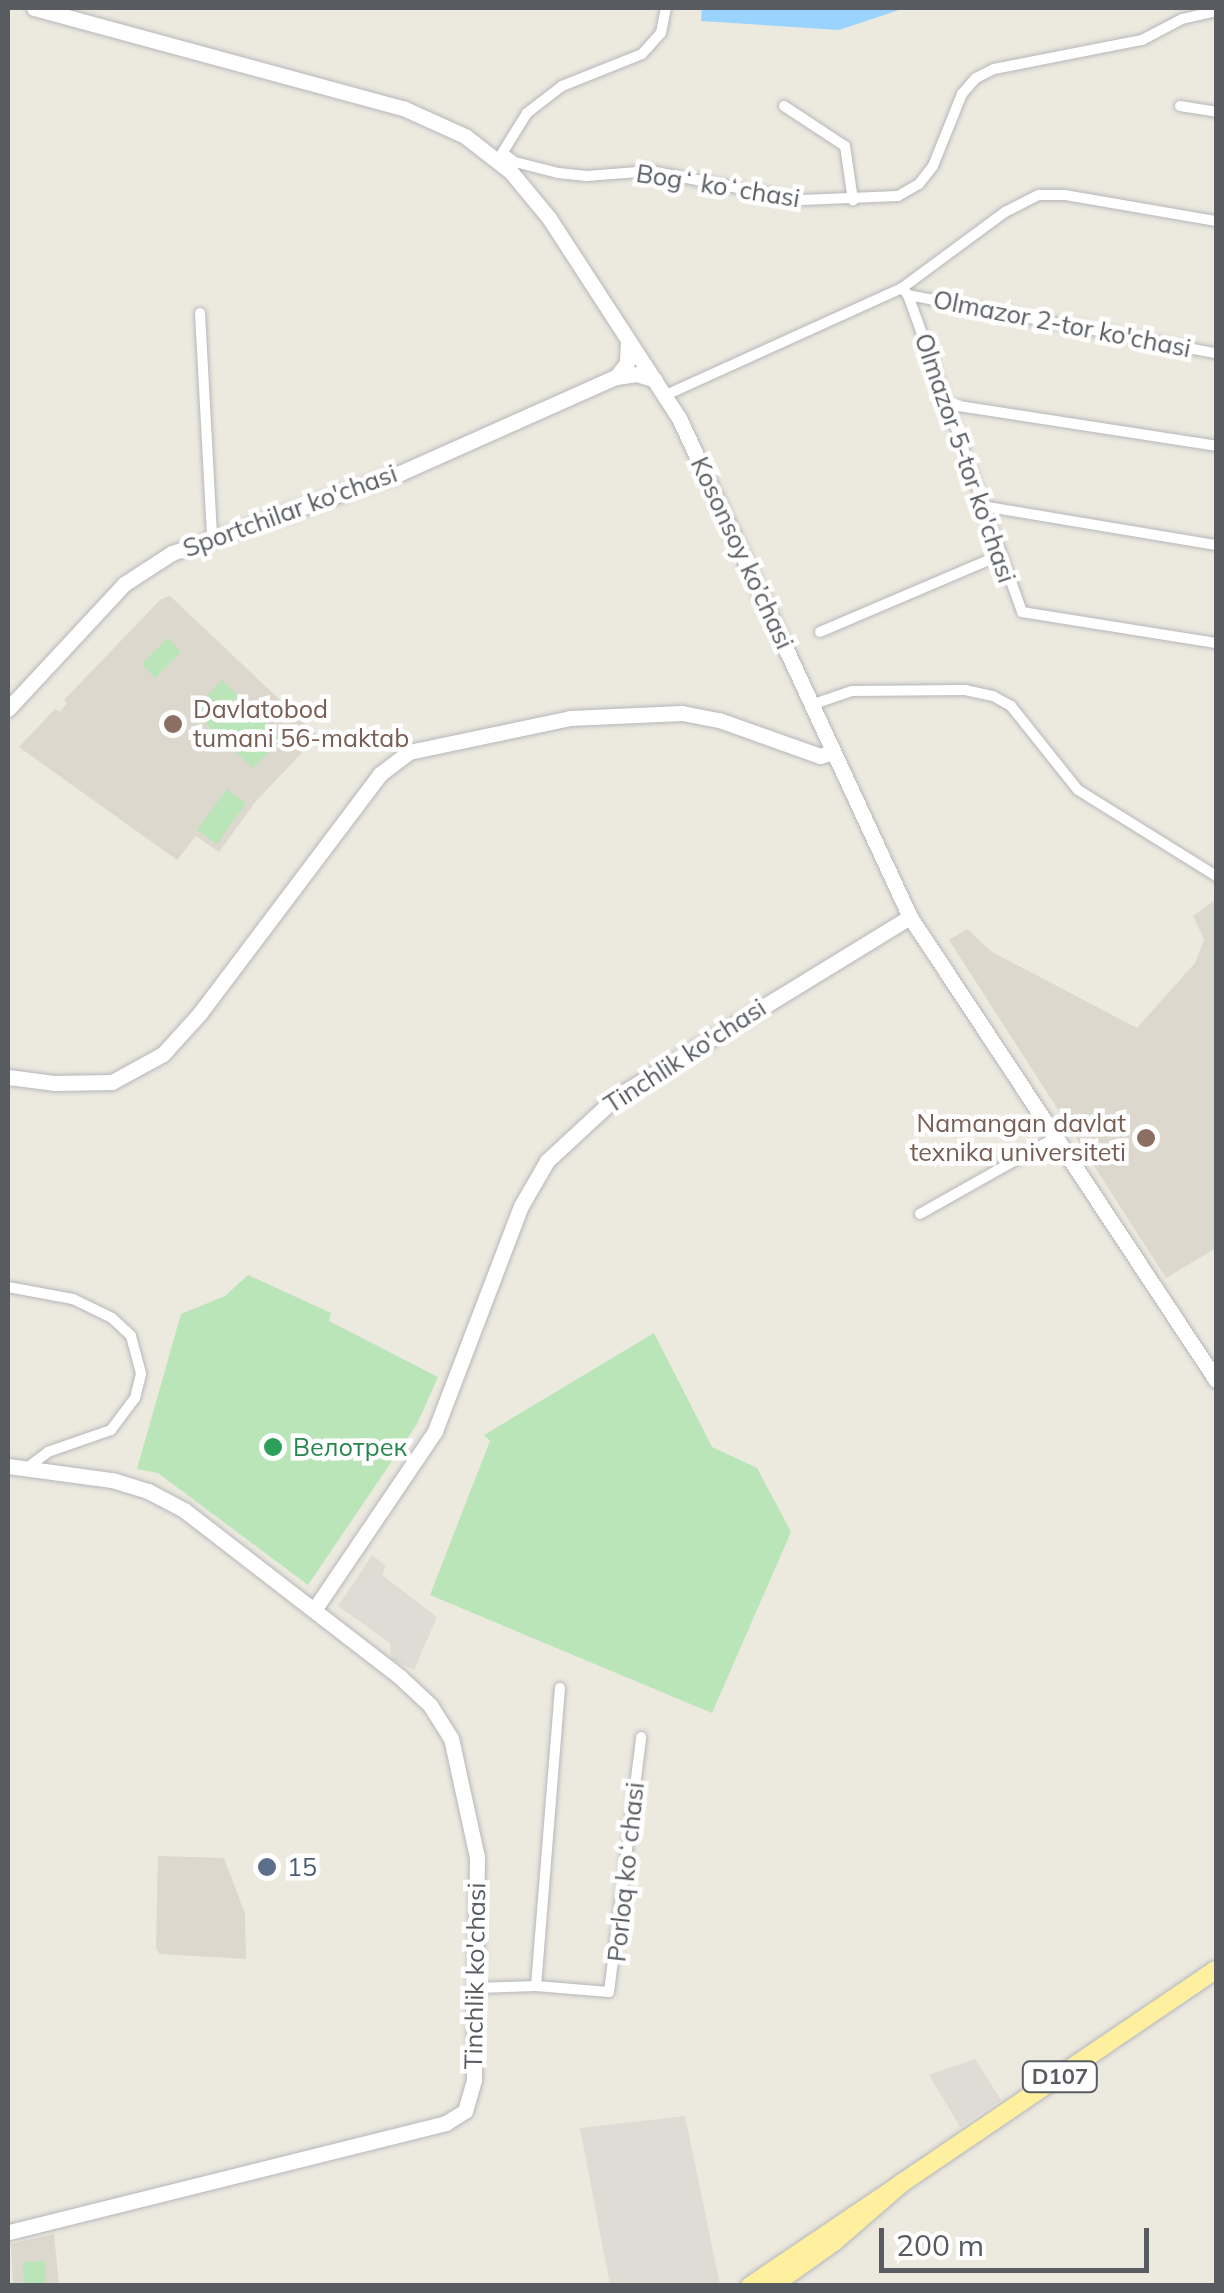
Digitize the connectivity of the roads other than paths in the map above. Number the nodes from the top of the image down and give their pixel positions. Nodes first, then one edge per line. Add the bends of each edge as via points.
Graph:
1 (34, 8) edge
2 (666, 8) edge
3 (1216, 10) edge
4 (784, 106) dead end
5 (1180, 106) dead end
6 (1216, 112) edge
7 (500, 155) junction
8 (853, 200) junction
9 (1216, 221) edge
10 (905, 292) junction
11 (200, 313) dead end
12 (627, 337) junction
13 (1216, 353) edge
14 (616, 377) junction
15 (655, 380) junction
16 (666, 396) junction
17 (946, 404) junction
18 (1216, 446) edge
19 (982, 506) junction
20 (212, 536) junction
21 (1216, 544) edge
22 (998, 556) junction
23 (820, 632) dead end
24 (1216, 643) edge
25 (811, 704) junction
26 (8, 709) edge
27 (832, 752) junction
28 (1216, 876) edge
29 (910, 918) junction
30 (8, 1076) edge
31 (1055, 1138) junction
32 (920, 1214) dead end
33 (8, 1286) edge
34 (1216, 1380) edge
35 (8, 1466) edge
36 (26, 1469) junction
37 (314, 1610) junction
38 (560, 1688) dead end
39 (640, 1737) dead end
40 (1216, 1970) edge
41 (536, 1986) junction
42 (476, 1988) junction
43 (902, 2183) junction
44 (8, 2232) edge
45 (750, 2286) edge
46 (772, 2286) edge

1 - 7 street, Kosonsoy ko’chasi via 374,98
2 - 7 street via 662,33 642,54 562,86 527,114
3 - 8 street, Bogʻ koʻchasi via 1129,43 994,69 962,94 946,141 919,184 898,196
4 - 8 street via 845,146
5 - 6 street
7 - 8 street, Bogʻ koʻchasi via 558,173 650,170 766,195
7 - 12 street, Kosonsoy ko’chasi
9 - 10 street via 1039,194 1005,212
10 - 13 street, Olmazor 2-tor ko'chasi
10 - 16 street
10 - 17 street, Olmazor 5-tor ko'chasi
11 - 20 street
12 - 14 street via 628,359
12 - 15 street, Kosonsoy ko’chasi
14 - 15 street
14 - 20 street, Sportchilar ko'chasi via 400,472
15 - 16 street, Kosonsoy ko’chasi
16 - 25 street, Kosonsoy ko’chasi
17 - 18 street
17 - 19 street, Olmazor 5-tor ko'chasi
19 - 21 street
19 - 22 street, Olmazor 5-tor ko'chasi
20 - 26 street, Sportchilar ko'chasi via 124,584
22 - 23 street
22 - 24 street, Olmazor 5-tor ko'chasi via 1022,612
25 - 27 street, Kosonsoy ko’chasi
25 - 28 street via 852,691 965,690 993,696 1010,706 1078,790
27 - 29 street, Kosonsoy ko’chasi
27 - 30 street via 820,756 682,713 570,718 409,752 380,774 163,1054 112,1082 54,1084
29 - 31 street, Kosonsoy ko’chasi
29 - 37 street, Tinchlik ko'chasi via 616,1098 546,1162 521,1206 435,1430
31 - 32 street
31 - 34 street, Kosonsoy ko’chasi
33 - 36 street via 72,1300 112,1318 131,1336 142,1374 135,1398 111,1430 48,1452
35 - 36 street, Tinchlik ko'chasi
36 - 37 street, Tinchlik ko'chasi via 148,1491 184,1510
37 - 42 street, Tinchlik ko'chasi via 420,1694 451,1738 477,1857
38 - 41 street
39 - 41 street, Porloq koʻchasi via 609,1992
40 - 43 main road, D107
41 - 42 street, Porloq koʻchasi
42 - 44 street, Tinchlik ko'chasi via 471,2098 446,2123
43 - 45 main road, D107
43 - 46 main road, D107

